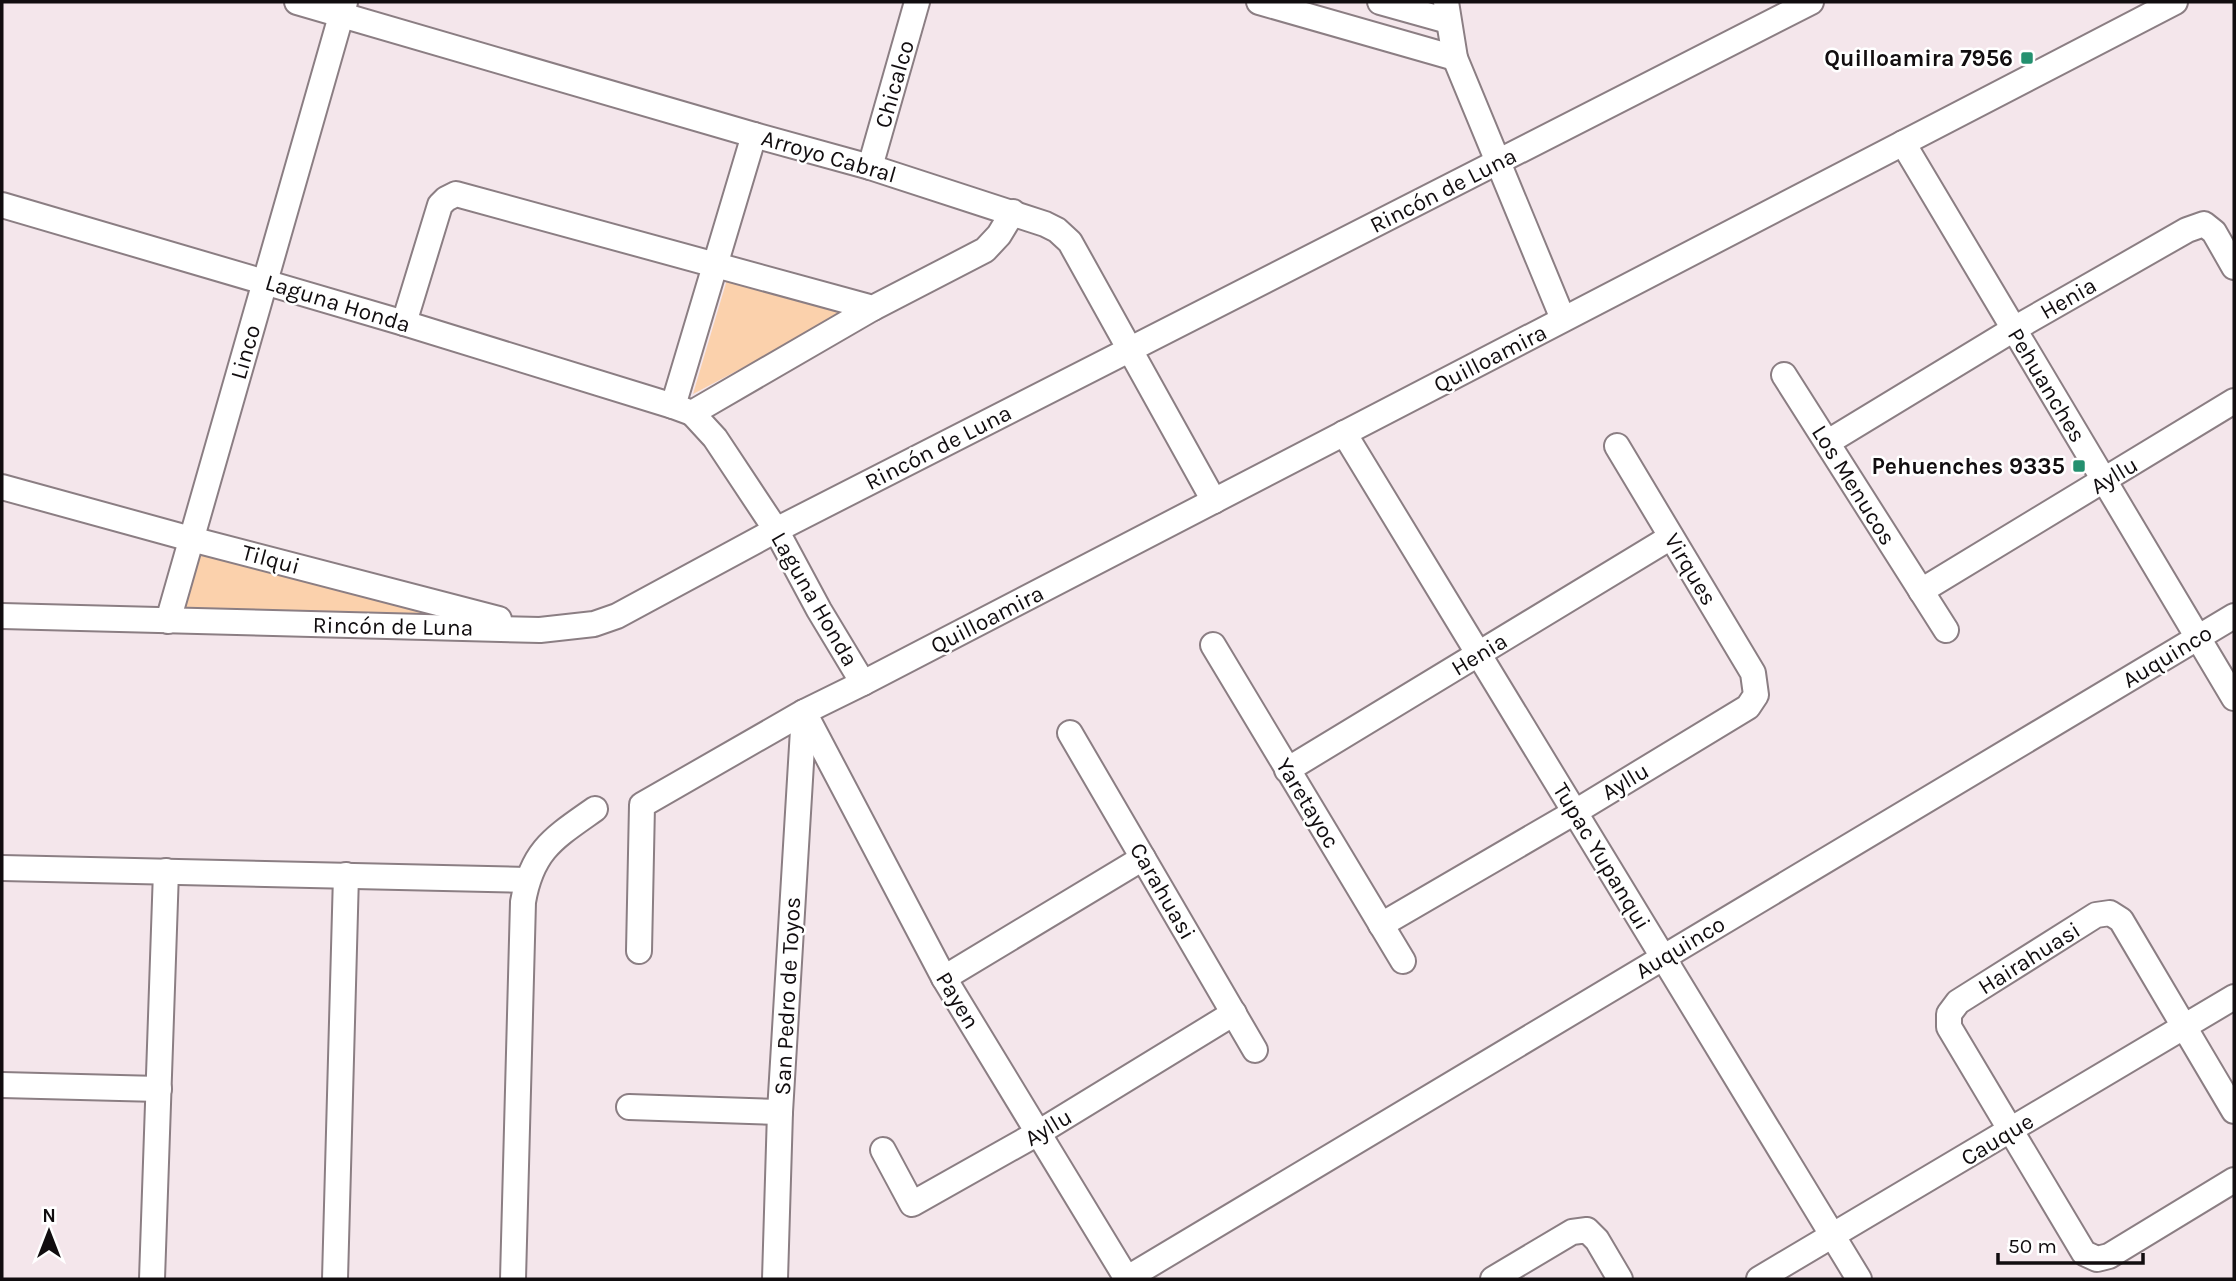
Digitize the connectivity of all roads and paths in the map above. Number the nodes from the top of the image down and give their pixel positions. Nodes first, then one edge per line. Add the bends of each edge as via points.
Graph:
1 (297, 2) edge
2 (917, 2) edge
3 (1259, 2) edge
4 (1380, 2) edge
5 (1811, 2) edge
6 (2175, 2) edge
7 (343, 8) edge
8 (1447, 12) edge
9 (1455, 58) junction
10 (754, 135) junction
11 (1903, 143) junction
12 (1499, 162) junction
13 (870, 167) junction
14 (2, 205) edge
15 (1013, 212) junction
16 (715, 266) junction
17 (2234, 267) edge
18 (265, 282) junction
19 (873, 309) junction
20 (1563, 319) junction
21 (404, 323) junction
22 (2014, 330) junction
23 (1130, 349) junction
24 (1784, 375) dead end
25 (2234, 401) edge
26 (683, 410) junction
27 (1344, 433) junction
28 (1828, 442) junction
29 (1617, 446) dead end
30 (2104, 481) junction
31 (2, 486) edge
32 (1214, 500) junction
33 (776, 530) junction
34 (1671, 537) junction
35 (191, 539) junction
36 (1920, 591) junction
37 (2, 616) edge
38 (2234, 616) edge
39 (168, 621) junction
40 (540, 630) junction
41 (1946, 630) dead end
42 (2198, 638) junction
43 (1213, 645) dead end
44 (1478, 654) junction
45 (863, 683) junction
46 (1756, 695) joint
47 (2234, 698) edge
48 (804, 712) junction
49 (1070, 733) dead end
50 (1287, 769) junction
51 (595, 809) dead end
52 (1575, 812) junction
53 (1143, 858) junction
54 (2, 868) edge
55 (166, 871) junction
56 (346, 876) junction
57 (527, 880) junction
58 (1381, 925) junction
59 (639, 951) dead end
60 (1663, 957) junction
61 (1403, 961) dead end
62 (944, 978) junction
63 (2234, 997) edge
64 (1234, 1013) junction
65 (2185, 1027) junction
66 (1255, 1049) dead end
67 (2, 1085) edge
68 (159, 1089) junction
69 (629, 1107) dead end
70 (2234, 1111) edge
71 (780, 1112) junction
72 (2011, 1130) junction
73 (1038, 1133) junction
74 (883, 1150) dead end
75 (2234, 1180) edge
76 (1833, 1236) junction
77 (152, 1279) edge
78 (335, 1279) edge
79 (513, 1279) edge
80 (775, 1279) edge
81 (1127, 1279) edge
82 (1493, 1279) edge
83 (1620, 1279) edge
84 (1759, 1279) edge
85 (1859, 1279) edge

1 - 7 street, Arroyo Cabral
2 - 13 street, Chicalco
3 - 9 street
4 - 8 street
5 - 12 street, Rincón de Luna
6 - 11 street, Quilloamira
7 - 10 street, Arroyo Cabral
7 - 18 street, Linco
8 - 9 street
9 - 12 street
10 - 13 street, Arroyo Cabral
10 - 16 street
11 - 20 street, Quilloamira
11 - 22 street, Pehuanches
12 - 20 street
12 - 23 street, Rincón de Luna
13 - 15 street, Arroyo Cabral
14 - 18 street, Laguna Honda
15 - 19 street via 985,250
15 - 23 street, Arroyo Cabral via 1045,223 1070,242
16 - 19 street
16 - 21 street via 456,194 440,205
16 - 26 street
17 - 22 street, Henia via 2214,232 2204,225 2187,230
18 - 21 street, Laguna Honda
18 - 35 street, Linco
19 - 26 street
20 - 27 street, Quilloamira
21 - 26 street, Laguna Honda
22 - 28 street, Henia
22 - 30 street, Pehuanches
23 - 32 street, Arroyo Cabral
23 - 33 street, Rincón de Luna
24 - 28 street, Los Menucos
25 - 30 street, Ayllu
26 - 33 street, Laguna Honda via 715,438
27 - 32 street, Quilloamira
27 - 44 street, Tupac Yupanqui
28 - 36 street, Los Menucos
29 - 34 street, Virques
30 - 36 street, Ayllu
30 - 42 street, Pehuanches
31 - 35 street, Tilqui
32 - 45 street, Quilloamira
33 - 40 street, Rincón de Luna via 617,615 594,624
33 - 45 street, Laguna Honda
34 - 44 street, Henia
34 - 46 street, Virques via 1753,673
35 - 39 street, Linco
35 - 40 street, Tilqui
36 - 41 street, Los Menucos
37 - 39 street, Rincón de Luna
38 - 42 street, Auquinco
39 - 40 street, Rincón de Luna
42 - 47 street, Pehuanches
42 - 60 street, Auquinco
43 - 50 street, Yaretayoc
44 - 50 street, Henia
44 - 52 street, Tupac Yupanqui
45 - 48 street, Quilloamira
46 - 52 street, Ayllu via 1748,707
48 - 59 street, Quilloamira via 642,805
48 - 62 street, Payen
48 - 71 street, San Pedro de Toyos
49 - 53 street, Carahuasi
50 - 58 street, Yaretayoc
51 - 57 street via 559,834 537,858
52 - 58 street, Ayllu
52 - 60 street, Tupac Yupanqui
53 - 62 street
53 - 64 street, Carahuasi
54 - 55 street
55 - 56 street
55 - 68 street
56 - 57 street
56 - 78 street
57 - 79 street
58 - 61 street, Yaretayoc
60 - 76 street, Tupac Yupanqui
60 - 81 street, Auquinco
62 - 73 street, Payen
63 - 65 street, Cauque
64 - 66 street, Carahuasi
64 - 73 street, Ayllu
65 - 70 street
65 - 72 street, Cauque
65 - 72 street, Hairahuasi via 2121,920 2110,913 2096,915 1958,1002 1949,1014 1949,1027
67 - 68 street
68 - 77 street
69 - 71 street
71 - 80 street, San Pedro de Toyos
72 - 75 street via 2084,1253 2096,1259
72 - 76 street, Cauque
73 - 74 street, Ayllu via 912,1203
73 - 81 street, Payen
76 - 84 street, Cauque
76 - 85 street, Tupac Yupanqui
82 - 83 street via 1572,1232 1587,1230

